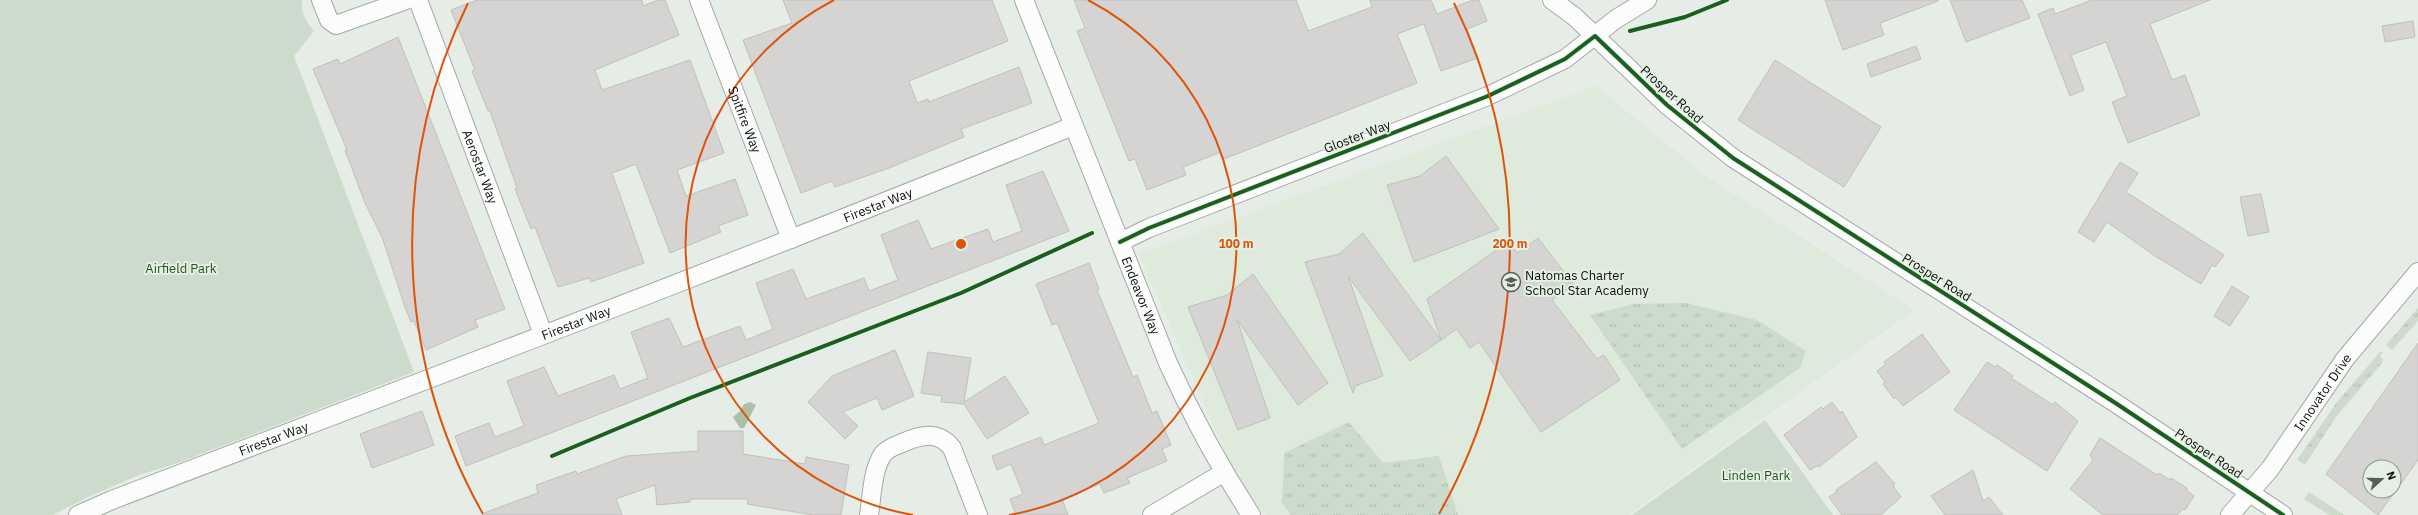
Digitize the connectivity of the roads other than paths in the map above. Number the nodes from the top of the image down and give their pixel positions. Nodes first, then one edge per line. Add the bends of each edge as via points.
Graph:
1 (321, 0) edge
2 (406, 0) edge
3 (418, 0) edge
4 (699, 0) edge
5 (1024, 0) edge
6 (1552, 0) edge
7 (1647, 0) edge
8 (1595, 36) junction
9 (1073, 126) junction
10 (791, 239) junction
11 (1120, 242) junction
12 (2418, 272) edge
13 (543, 334) junction
14 (1223, 473) junction
15 (2250, 492) junction
16 (78, 515) edge
17 (869, 515) edge
18 (978, 515) edge
19 (1152, 515) edge
20 (1251, 515) edge
21 (2230, 515) edge
22 (2283, 515) edge

1 - 2 street via 329,20 336,25
3 - 13 street, Aerostar Way
4 - 10 street, Spitfire Way
5 - 9 street, Endeavor Way
6 - 8 street, Prosper Road
7 - 8 street, Gloster Way via 1624,13
8 - 11 street, Gloster Way via 1565,59 1488,96 1149,228
8 - 15 street, Prosper Road via 1666,105 1733,158
9 - 10 street, Firestar Way
9 - 11 street, Endeavor Way
10 - 13 street, Firestar Way
11 - 14 street, Endeavor Way via 1168,363 1192,416
12 - 15 street, Innovator Drive via 2345,359 2270,469
13 - 16 street, Firestar Way
14 - 19 street
14 - 20 street, Endeavor Way
15 - 21 street, Innovator Drive
15 - 22 street, Prosper Road
17 - 18 street via 878,466 883,454 890,448 920,436 930,435 947,442 952,448

